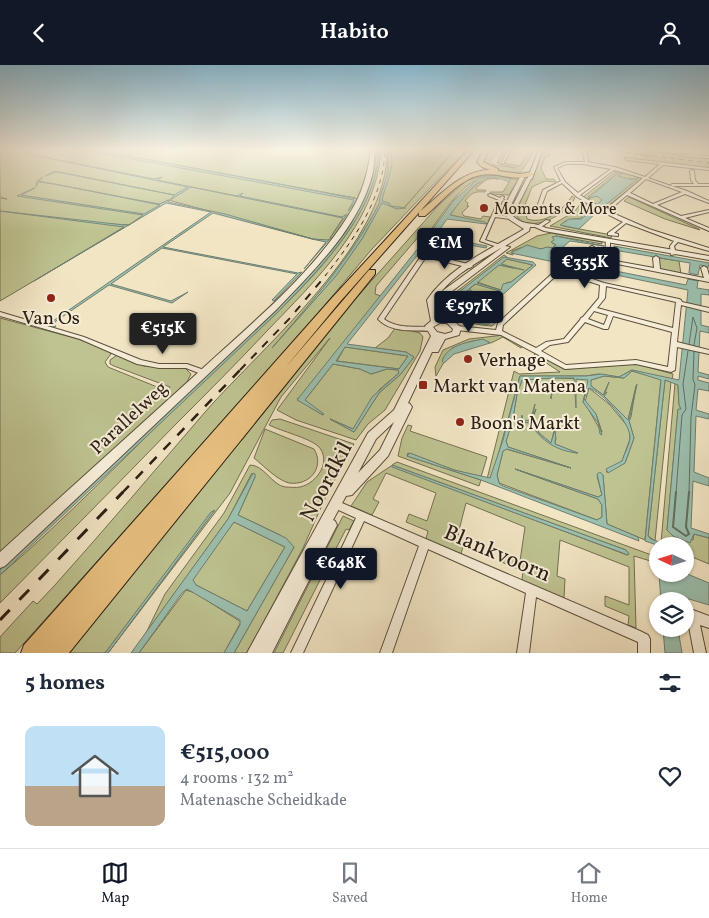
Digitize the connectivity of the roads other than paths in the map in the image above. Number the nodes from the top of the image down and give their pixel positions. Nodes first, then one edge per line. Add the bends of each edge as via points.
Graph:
1 (369, 176) edge
2 (447, 176) edge
3 (456, 176) edge
4 (468, 176) edge
5 (523, 176) edge
6 (523, 176) edge
7 (559, 176) edge
8 (604, 176) edge
9 (693, 176) edge
10 (647, 177) joint
11 (562, 182) junction
12 (669, 185) junction
13 (697, 185) junction
14 (709, 185) edge
15 (686, 192) junction
16 (628, 194) junction
17 (490, 195) dead end
18 (578, 195) junction
19 (512, 197) junction
20 (502, 199) junction
21 (709, 201) edge
22 (654, 205) junction
23 (606, 211) junction
24 (709, 211) edge
25 (545, 212) dead end
26 (422, 214) junction
27 (494, 216) junction
28 (681, 217) junction
29 (512, 218) junction
30 (548, 221) dead end
31 (626, 221) junction
32 (529, 228) junction
33 (542, 229) junction
34 (709, 230) edge
35 (616, 235) dead end
36 (434, 241) dead end
37 (608, 241) junction
38 (677, 241) junction
39 (503, 247) junction
40 (592, 247) dead end
41 (709, 249) edge
42 (561, 252) dead end
43 (673, 253) junction
44 (424, 255) junction
45 (591, 258) junction
46 (656, 259) dead end
47 (709, 259) edge
48 (607, 261) junction
49 (470, 266) junction
50 (704, 268) dead end
51 (657, 270) junction
52 (708, 280) edge
53 (602, 284) junction
54 (681, 303) junction
55 (592, 309) junction
56 (709, 310) edge
57 (0, 314) edge
58 (611, 314) junction
59 (583, 319) junction
60 (446, 321) junction
61 (457, 329) junction
62 (435, 330) junction
63 (676, 331) junction
64 (500, 332) junction
65 (678, 345) junction
66 (537, 351) junction
67 (709, 352) edge
68 (202, 372) junction
69 (338, 505) junction
70 (361, 517) junction
71 (424, 543) junction
72 (0, 561) edge
73 (532, 589) junction
74 (709, 621) edge
75 (32, 653) edge
76 (56, 653) edge
77 (255, 653) edge
78 (264, 653) edge
79 (296, 653) edge
80 (386, 653) edge
81 (523, 653) edge
82 (644, 653) edge
83 (700, 653) edge

1 - 68 street, Parallelweg via 362,194 334,239 273,308
2 - 75 highway via 335,301
3 - 26 highway
4 - 26 highway
5 - 19 street
6 - 32 street via 512,209 516,218
7 - 11 street
8 - 18 street
9 - 13 street
10 - 12 street
10 - 16 street
11 - 18 street
11 - 25 street via 545,190 539,207
12 - 13 street
12 - 15 street
13 - 14 street
15 - 21 street
15 - 22 street
16 - 22 street
16 - 23 street
17 - 20 street
18 - 23 street
19 - 20 street
19 - 29 street via 507,209
20 - 27 street
22 - 28 street
23 - 31 street
24 - 28 street
26 - 76 highway
27 - 29 street
27 - 39 street via 482,241
28 - 34 street
29 - 32 street
30 - 33 street
31 - 35 street via 610,234
31 - 38 street
32 - 33 street
32 - 39 street
33 - 37 street
36 - 44 street
37 - 43 street
37 - 48 street
38 - 41 street
38 - 43 street via 672,246
39 - 49 street
39 - 60 street via 444,294 441,302
40 - 45 street
42 - 45 street
43 - 47 street
44 - 49 street
44 - 62 street via 381,319 402,327
45 - 48 street
46 - 51 street
48 - 51 street
49 - 62 street via 435,292 431,303
50 - 52 street
51 - 52 street
53 - 54 street
53 - 55 street via 602,298
53 - 64 street via 558,271 500,324
54 - 56 street
54 - 63 street
55 - 58 street
55 - 59 street
57 - 68 street via 82,338 139,362 187,366
58 - 59 street via 606,328
58 - 63 street
59 - 66 street via 566,341 548,343
60 - 61 street
60 - 62 street
61 - 62 street via 452,336
61 - 64 street
62 - 69 street, Noordkil via 398,413 372,436
62 - 69 street, Noordkil via 384,453 353,483
63 - 65 street
64 - 66 street
65 - 66 street via 671,370 636,362 565,367
65 - 67 street
68 - 72 street, Parallelweg
69 - 70 street, Blankvoorn
69 - 77 street, Noordkil
69 - 78 street, Noordkil
70 - 71 street, Blankvoorn
70 - 79 street
71 - 73 street, Blankvoorn
71 - 80 street
73 - 81 street
73 - 82 street, Blankvoorn via 644,639
74 - 83 street via 693,616

